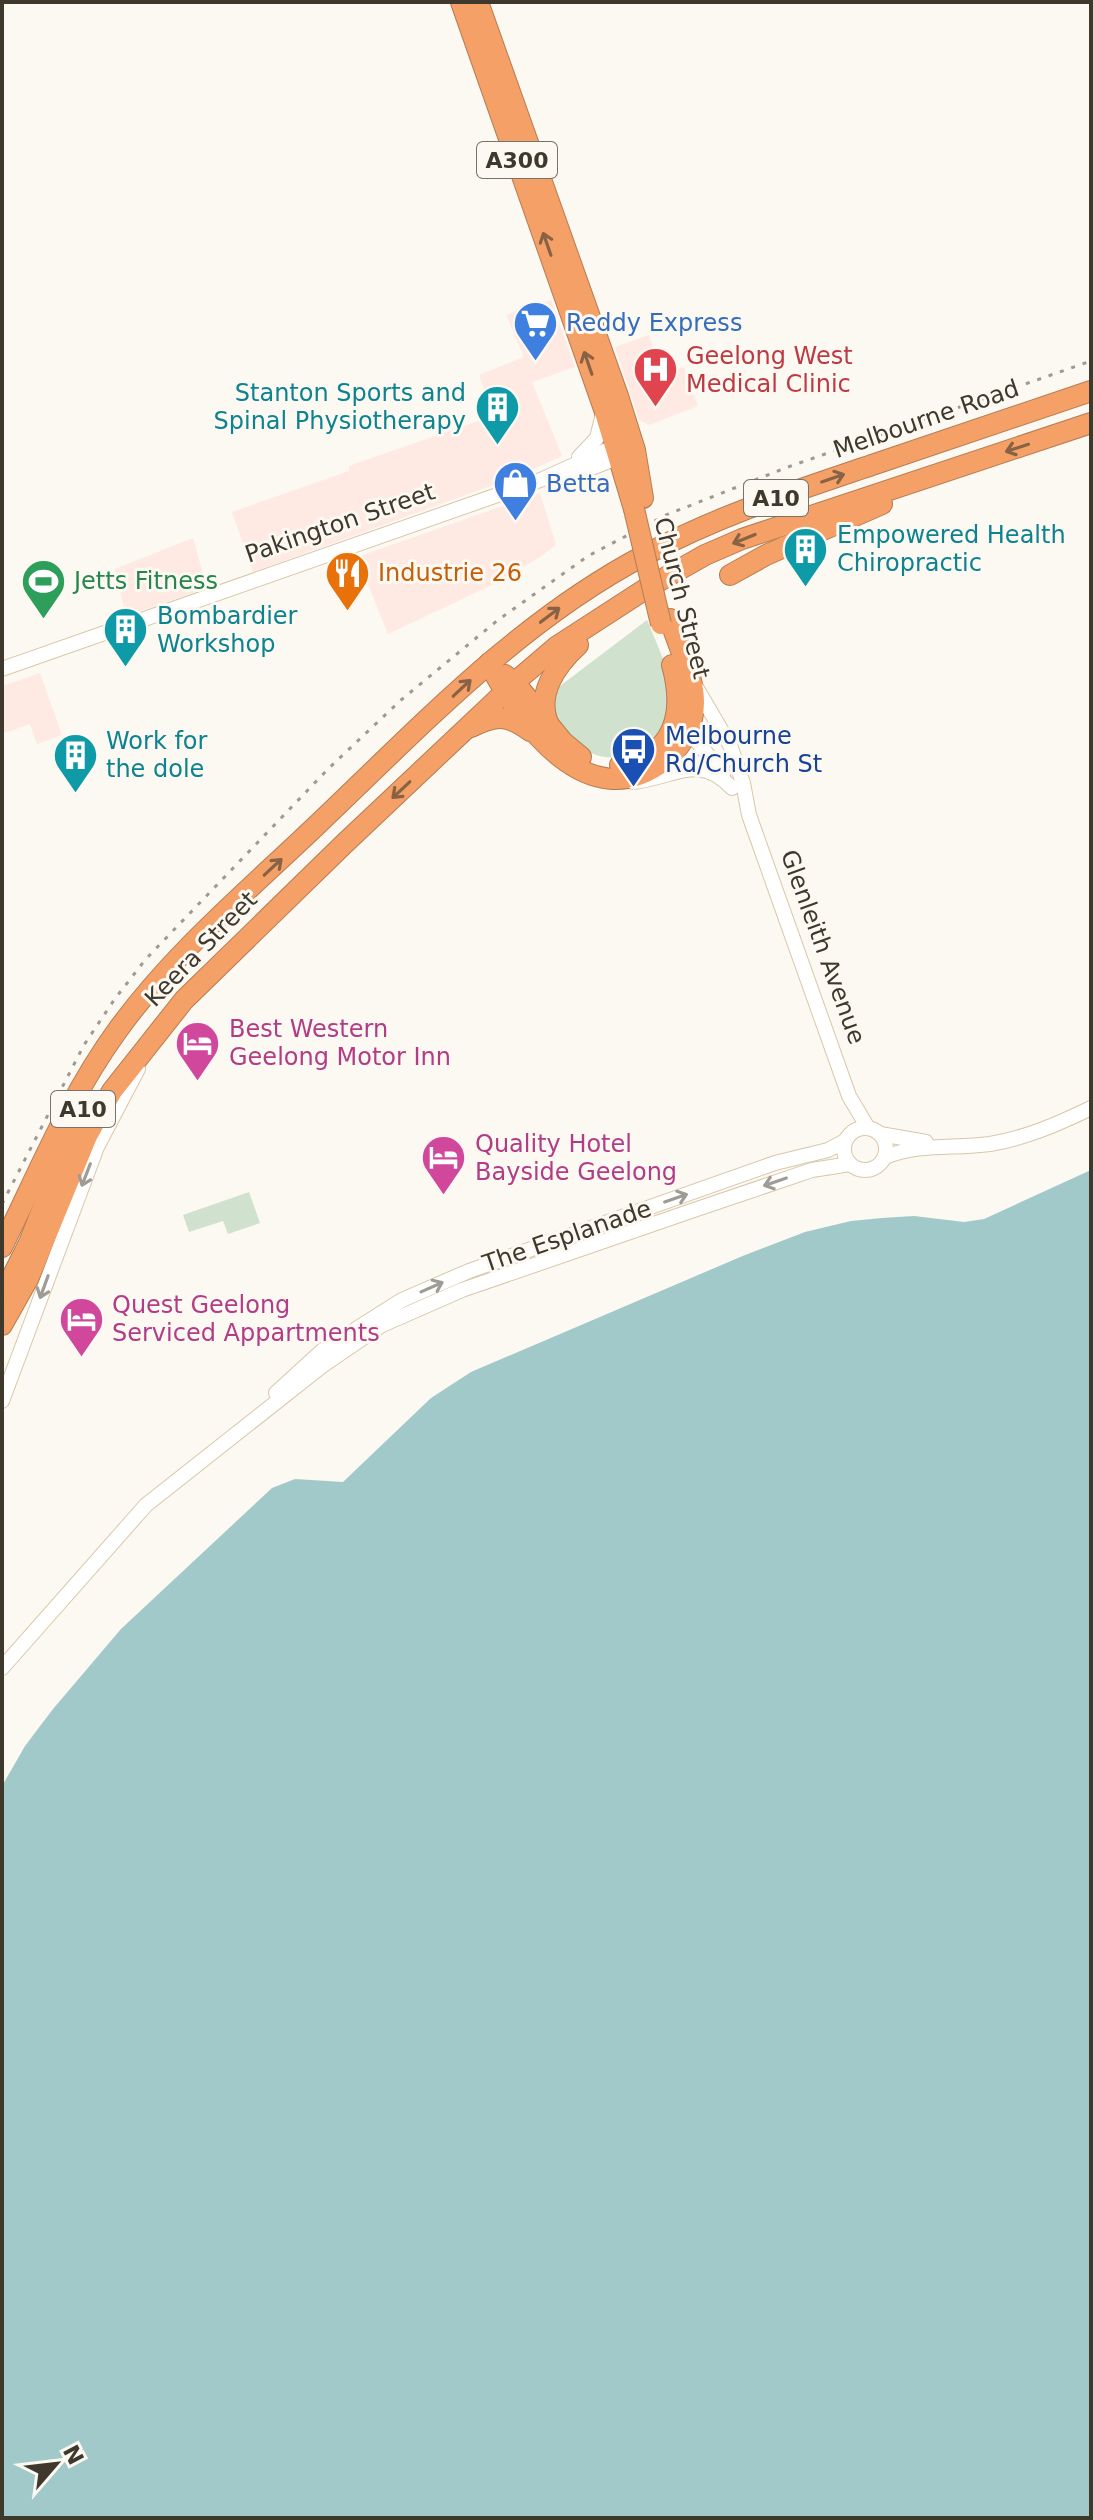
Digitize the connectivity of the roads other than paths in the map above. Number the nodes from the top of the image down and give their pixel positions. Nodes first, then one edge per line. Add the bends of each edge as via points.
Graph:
1 (461, 2) edge
2 (478, 2) edge
3 (1091, 391) edge
4 (604, 409) junction
5 (1091, 423) edge
6 (626, 448) junction
7 (961, 466) junction
8 (560, 473) junction
9 (730, 575) dead end
10 (631, 597) junction
11 (665, 622) junction
12 (681, 654) junction
13 (489, 663) junction
14 (2, 669) edge
15 (509, 688) junction
16 (679, 708) junction
17 (550, 726) junction
18 (688, 730) junction
19 (458, 736) junction
20 (730, 745) junction
21 (549, 748) junction
22 (714, 761) junction
23 (694, 768) junction
24 (595, 777) junction
25 (732, 788) junction
26 (749, 815) junction
27 (197, 941) junction
28 (154, 1036) junction
29 (849, 1096) junction
30 (1091, 1108) edge
31 (874, 1131) junction
32 (846, 1139) junction
33 (938, 1145) junction
34 (885, 1157) junction
35 (850, 1164) junction
36 (2, 1247) edge
37 (2, 1297) edge
38 (2, 1325) edge
39 (314, 1365) junction
40 (2, 1401) edge
41 (2, 1655) edge
42 (2, 1668) edge

4 -> 1 highway, Church Street / A300
2 - 6 highway, Church Street / A300
13 -> 3 highway, Melbourne Road / A10 via 592,586 690,532
4 - 6 highway, Church Street / A300
4 - 8 street via 595,441
5 -> 7 highway, A10
6 - 8 street, Pakington Street via 579,473
6 - 11 highway, Church Street / A300
7 - 9 highway
7 -> 10 highway, A10 via 742,539
8 - 14 street, Pakington Street
10 - 15 highway, A10 via 556,647
10 - 17 highway via 557,666 545,706
11 - 12 highway, Church Street / A300
11 - 16 highway, Church Street / A300
12 - 18 highway, Church Street / A300 via 694,697
12 - 20 street, Glenleith Avenue
13 - 15 highway, Church Street
27 -> 13 highway, Keera Street / A10
15 - 17 highway, Church Street
15 - 19 highway, Keera Street / A10
15 - 21 highway, Church Street
16 - 17 highway, Church Street via 673,728 657,748 617,765 579,756
16 - 18 highway, Glenleith Avenue
18 - 22 street, Glenleith Avenue
18 - 24 highway via 669,757 644,772 617,779
19 - 21 highway via 486,721 511,718
19 -> 28 highway, Keera Street / A10 via 209,973
20 - 22 street
20 - 26 street, Glenleith Avenue
21 - 24 highway, Church Street
22 - 23 street
22 - 25 street, Glenleith Avenue
23 - 24 street via 640,781
23 - 25 street via 711,770
25 - 26 street, Glenleith Avenue
26 - 29 street, Glenleith Avenue
27 - 36 highway via 152,987 93,1067
27 - 37 highway, A10 via 125,1036 96,1084
28 - 38 highway, A10 via 93,1125 29,1277
28 -> 40 street, Keera Street via 92,1158
29 - 31 street, Glenleith Avenue
29 - 32 street, Glenleith Avenue
30 - 33 street via 1022,1137
31 - 32 street via 856,1130
31 - 33 street
31 - 34 street via 886,1145
32 - 35 street via 844,1154
39 -> 32 street, The Esplanade via 389,1307 469,1271 775,1163 828,1150
33 - 34 street
34 - 35 street via 869,1170
35 -> 39 street, The Esplanade via 812,1170 462,1290 382,1325
39 - 41 street via 133,1509
39 - 42 street via 146,1505

